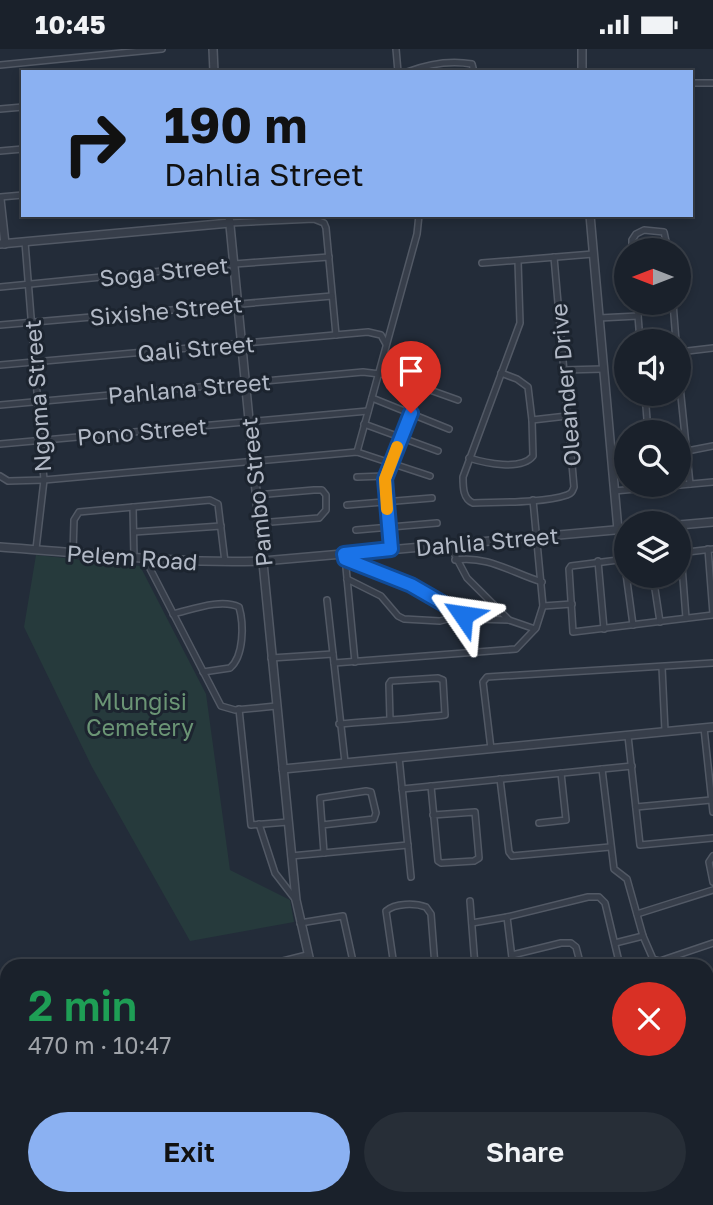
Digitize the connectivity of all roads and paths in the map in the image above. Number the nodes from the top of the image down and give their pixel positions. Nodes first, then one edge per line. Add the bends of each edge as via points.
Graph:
1 (162, 49) edge
2 (213, 49) edge
3 (396, 49) edge
4 (582, 49) edge
5 (0, 65) edge
6 (425, 69) edge
7 (214, 70) edge
8 (398, 70) edge
9 (474, 70) edge
10 (582, 70) edge
11 (693, 83) edge
12 (713, 83) edge
13 (21, 107) edge
14 (0, 109) edge
15 (21, 149) edge
16 (0, 151) edge
17 (21, 195) edge
18 (0, 198) edge
19 (419, 217) edge
20 (590, 217) edge
21 (230, 219) edge
22 (633, 238) edge
23 (666, 238) edge
24 (25, 242) junction
25 (2, 244) edge
26 (593, 254) junction
27 (329, 257) junction
28 (554, 257) junction
29 (519, 261) junction
30 (482, 263) dead end
31 (234, 264) junction
32 (29, 284) junction
33 (0, 286) edge
34 (332, 296) junction
35 (237, 304) junction
36 (638, 316) joint
37 (599, 318) junction
38 (32, 322) junction
39 (0, 325) edge
40 (639, 329) edge
41 (336, 334) junction
42 (241, 344) junction
43 (386, 344) junction
44 (713, 348) edge
45 (691, 351) edge
46 (35, 362) junction
47 (0, 365) edge
48 (425, 367) dead end
49 (603, 369) junction
50 (564, 370) junction
51 (378, 373) junction
52 (501, 373) junction
53 (244, 383) junction
54 (420, 385) junction
55 (372, 398) junction
56 (458, 400) dead end
57 (39, 401) junction
58 (0, 405) edge
59 (368, 411) junction
60 (411, 413) junction
61 (568, 417) junction
62 (532, 420) junction
63 (249, 422) junction
64 (364, 424) junction
65 (449, 429) dead end
66 (402, 437) junction
67 (42, 440) junction
68 (0, 444) edge
69 (713, 446) edge
70 (691, 450) edge
71 (438, 451) dead end
72 (357, 452) junction
73 (468, 458) junction
74 (253, 461) junction
75 (391, 462) junction
76 (0, 476) edge
77 (386, 476) junction
78 (430, 476) dead end
79 (357, 477) dead end
80 (44, 479) junction
81 (713, 482) edge
82 (691, 484) edge
83 (614, 491) edge
84 (256, 495) junction
85 (432, 498) dead end
86 (533, 500) junction
87 (386, 501) junction
88 (347, 505) dead end
89 (133, 507) junction
90 (713, 521) edge
91 (259, 523) junction
92 (437, 523) dead end
93 (691, 524) edge
94 (221, 526) junction
95 (388, 527) junction
96 (356, 530) dead end
97 (614, 531) edge
98 (134, 532) junction
99 (538, 537) junction
100 (449, 544) junction
101 (0, 547) edge
102 (36, 549) junction
103 (391, 549) junction
104 (710, 549) edge
105 (691, 552) edge
106 (73, 553) junction
107 (345, 556) junction
108 (134, 558) junction
109 (145, 559) junction
110 (456, 560) junction
111 (614, 560) edge
112 (263, 561) junction
113 (598, 561) junction
114 (225, 562) junction
115 (347, 579) junction
116 (542, 582) junction
117 (629, 588) edge
118 (655, 588) edge
119 (683, 588) edge
120 (327, 600) dead end
121 (572, 604) junction
122 (543, 606) junction
123 (173, 614) junction
124 (713, 614) edge
125 (463, 615) junction
126 (686, 618) junction
127 (509, 620) junction
128 (660, 622) junction
129 (633, 625) junction
130 (535, 629) junction
131 (604, 629) junction
132 (333, 654) junction
133 (271, 659) junction
134 (355, 661) junction
135 (334, 663) junction
136 (713, 663) edge
137 (662, 667) junction
138 (203, 672) junction
139 (276, 706) junction
140 (239, 709) junction
141 (390, 720) junction
142 (339, 724) junction
143 (709, 727) edge
144 (665, 731) junction
145 (628, 736) junction
146 (491, 749) junction
147 (399, 757) junction
148 (345, 762) junction
149 (632, 766) junction
150 (283, 769) junction
151 (602, 769) junction
152 (561, 773) junction
153 (500, 779) junction
154 (431, 786) junction
155 (402, 789) junction
156 (711, 800) junction
157 (636, 807) junction
158 (713, 813) edge
159 (433, 815) junction
160 (288, 822) junction
161 (539, 823) dead end
162 (259, 824) junction
163 (322, 825) junction
164 (713, 838) edge
165 (408, 845) junction
166 (610, 847) junction
167 (324, 853) junction
168 (291, 856) junction
169 (713, 856) edge
170 (411, 877) dead end
171 (713, 882) edge
172 (713, 890) edge
173 (296, 900) junction
174 (470, 901) dead end
175 (637, 914) junction
176 (507, 918) junction
177 (300, 923) junction
178 (472, 923) junction
179 (643, 936) junction
180 (615, 943) junction
181 (713, 943) edge
182 (307, 955) junction
183 (512, 955) junction
184 (293, 959) edge
185 (308, 959) edge
186 (352, 959) edge
187 (393, 959) edge
188 (434, 959) edge
189 (475, 959) edge
190 (512, 959) edge
191 (579, 959) edge
192 (618, 959) edge
193 (654, 959) edge
194 (663, 959) edge

1 - 5 street
2 - 7 street
3 - 8 street
4 - 10 street
6 - 9 street via 470,63
11 - 12 street
13 - 14 street
15 - 16 street
17 - 18 street
18 - 25 street
19 - 43 street
20 - 26 street
21 - 24 street
21 - 27 street via 314,219 324,223
21 - 31 street, Pambo Street
22 - 23 street via 639,231 659,230
24 - 25 street
24 - 32 street, Ngoma Street
26 - 28 street
26 - 37 street
27 - 31 street, Soga Street
27 - 34 street
28 - 29 street
28 - 50 street, Oleander Drive
29 - 30 street
29 - 52 street, Oleander Drive via 521,318
31 - 32 street, Soga Street
31 - 35 street, Pambo Street
32 - 33 street, Soga Street
32 - 38 street, Ngoma Street
34 - 35 street, Sixishe Street
34 - 41 street
35 - 38 street, Sixishe Street
35 - 42 street, Pambo Street
36 - 37 street
36 - 40 street
37 - 49 street
38 - 39 street, Sixishe Street
38 - 46 street, Ngoma Street
41 - 42 street, Qali Street
41 - 43 street, Qali Street via 376,333
42 - 46 street, Qali Street
42 - 53 street, Pambo Street
43 - 51 street
44 - 45 street
46 - 47 street, Qali Street
46 - 57 street, Ngoma Street
48 - 54 street
49 - 50 street
49 - 83 street
50 - 61 street, Oleander Drive
51 - 53 street, Pahlana Street
51 - 54 street, Pahlana Street
51 - 55 street
52 - 62 street via 528,387
52 - 73 street, Oleander Drive
53 - 57 street, Pahlana Street
53 - 63 street, Pambo Street
54 - 56 street, Pahlana Street
54 - 60 street
55 - 59 street
55 - 60 street
57 - 58 street, Pahlana Street
57 - 67 street, Ngoma Street
59 - 63 street, Pono Street
59 - 64 street
60 - 65 street
60 - 66 street
61 - 62 street
61 - 86 street, Oleander Drive via 573,491
62 - 73 street via 533,456 528,461 496,465
63 - 67 street, Pono Street
63 - 74 street, Pambo Street
64 - 66 street
64 - 72 street
66 - 71 street
66 - 75 street
67 - 68 street, Pono Street
67 - 80 street, Ngoma Street
69 - 70 street
72 - 74 street
72 - 75 street
73 - 86 street, Oleander Drive via 463,485 470,502
74 - 80 street
74 - 84 street, Pambo Street
75 - 77 street
75 - 78 street
76 - 80 street via 8,481
77 - 79 street
77 - 87 street
80 - 102 street, Ngoma Street
81 - 82 street
84 - 91 street, Pambo Street
84 - 91 street via 318,490 326,495 326,510 319,518
85 - 87 street
86 - 99 street
87 - 88 street
87 - 95 street
89 - 94 street via 213,500 218,504
89 - 98 street
89 - 106 street via 77,514
90 - 93 street
91 - 112 street, Pambo Street
92 - 95 street
94 - 98 street
94 - 114 street
95 - 96 street
95 - 103 street
97 - 99 street, Dahlia Street
98 - 108 street
99 - 100 street, Dahlia Street
99 - 116 street
100 - 103 street, Dahlia Street
100 - 110 street
101 - 102 street, Pelem Road
102 - 106 street, Pelem Road
103 - 107 street, Dahlia Street
104 - 105 street
104 - 124 street
106 - 108 street, Pelem Road
107 - 112 street, Dahlia Street
107 - 115 street
107 - 125 street via 411,585
108 - 109 street, Pelem Road
109 - 114 street, Pelem Road
109 - 123 street
110 - 116 street via 491,561
110 - 127 street via 473,585
111 - 113 street
112 - 114 street, Pelem Road
112 - 133 street, Pambo Street
113 - 121 street via 570,567
113 - 131 street
115 - 125 street via 381,596 404,619 440,621
115 - 134 street
116 - 122 street
117 - 129 street
118 - 128 street
119 - 126 street
120 - 132 street
121 - 122 street
121 - 131 street via 573,632
122 - 130 street
123 - 138 street
123 - 138 street via 212,606 239,607 237,660 228,669
124 - 126 street
125 - 127 street
126 - 128 street
127 - 130 street
128 - 129 street
129 - 131 street
130 - 134 street via 514,650
132 - 133 street
132 - 135 street
133 - 139 street, Pambo Street
134 - 135 street
135 - 142 street
136 - 137 street
137 - 144 street
137 - 146 street via 486,677
138 - 140 street via 221,706
139 - 140 street
139 - 150 street, Pambo Street
140 - 162 street via 251,825
141 - 141 street via 445,715 443,680 391,681
141 - 142 street
142 - 148 street
143 - 144 street
143 - 156 street
144 - 145 street
145 - 146 street
145 - 149 street
146 - 147 street
147 - 148 street
147 - 155 street
148 - 150 street
149 - 151 street
149 - 157 street
150 - 160 street, Pambo Street
151 - 152 street
151 - 166 street
152 - 153 street
152 - 161 street via 566,820
153 - 154 street
153 - 166 street via 512,856
154 - 155 street
154 - 159 street
155 - 165 street
156 - 157 street
156 - 158 street
157 - 164 street via 642,846
159 - 159 street via 439,863 479,858 475,813
160 - 162 street
160 - 168 street, Pambo Street
162 - 173 street via 275,873
163 - 163 street via 321,797 372,792 374,819
163 - 167 street
165 - 167 street
165 - 170 street
166 - 175 street via 614,869 627,879
167 - 168 street
168 - 173 street, Pambo Street
169 - 171 street via 709,862
172 - 175 street
173 - 177 street, Pambo Street
174 - 178 street
175 - 179 street
176 - 178 street
176 - 180 street via 599,897 605,903
176 - 183 street
177 - 182 street, Pambo Street
177 - 186 street via 343,916
178 - 189 street
179 - 180 street
179 - 193 street
180 - 192 street
181 - 194 street
182 - 184 street
182 - 185 street, Pambo Street
183 - 190 street
183 - 191 street via 567,942 576,947
187 - 188 street via 386,911 415,904 431,914

